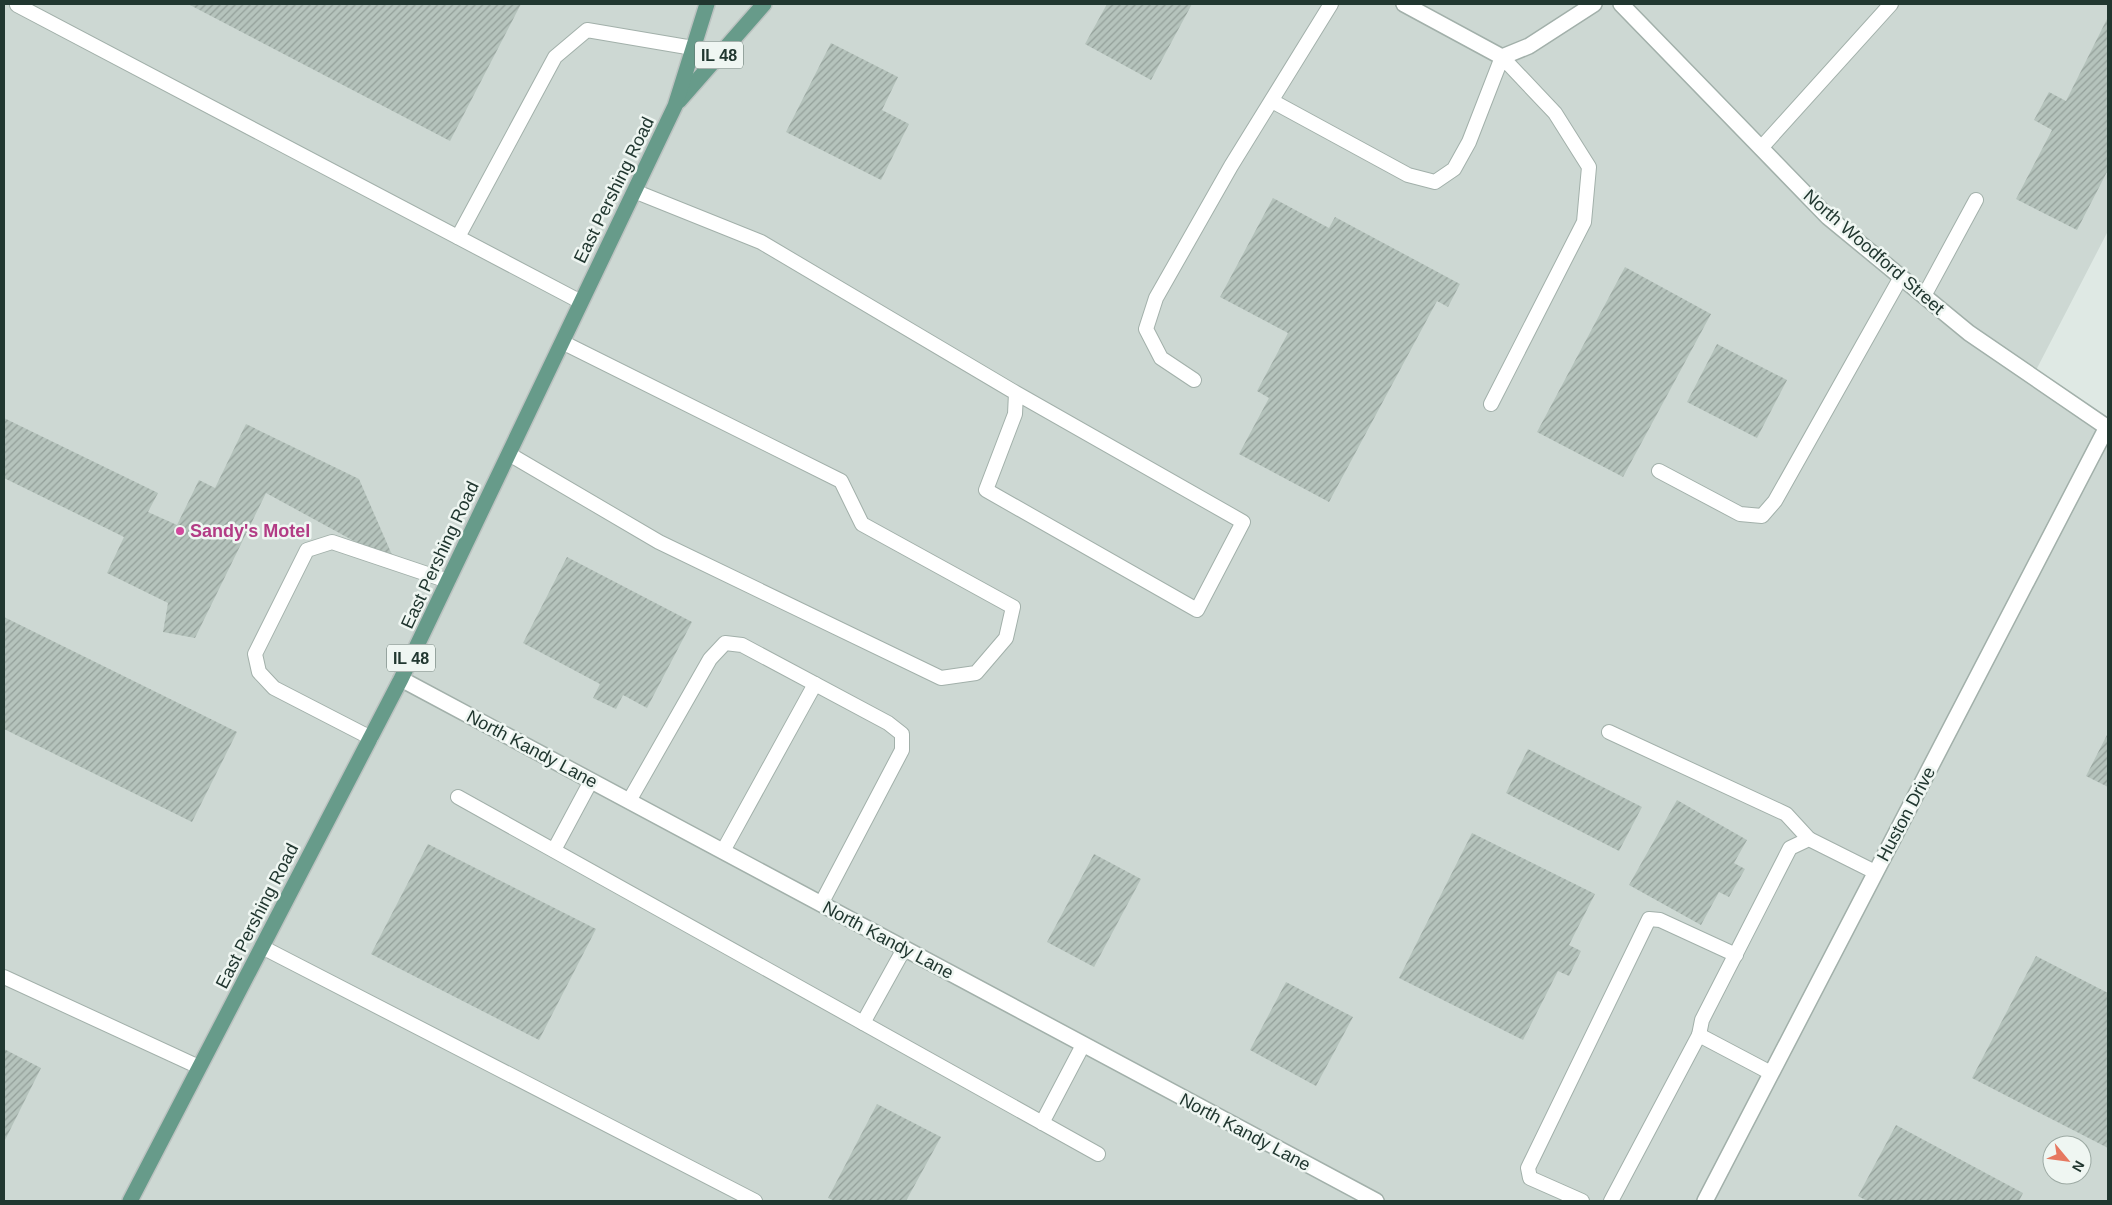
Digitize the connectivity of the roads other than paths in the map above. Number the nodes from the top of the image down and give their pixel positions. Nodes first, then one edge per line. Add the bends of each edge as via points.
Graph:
1 (707, 4) edge
2 (764, 4) edge
3 (1331, 4) edge
4 (1404, 4) edge
5 (1594, 4) edge
6 (1621, 4) edge
7 (1891, 4) edge
8 (16, 5) dead end
9 (693, 48) junction
10 (1502, 57) junction
11 (1272, 101) junction
12 (675, 106) junction
13 (1762, 148) junction
14 (634, 191) junction
15 (1976, 200) dead end
16 (458, 237) junction
17 (1901, 278) junction
18 (1924, 296) junction
19 (581, 302) junction
20 (562, 342) junction
21 (1194, 380) dead end
22 (1016, 394) junction
23 (1491, 404) dead end
24 (2108, 427) edge
25 (509, 454) junction
26 (1660, 471) dead end
27 (448, 581) junction
28 (401, 679) junction
29 (815, 684) junction
30 (1609, 732) dead end
31 (371, 738) junction
32 (591, 781) junction
33 (458, 797) dead end
34 (629, 801) junction
35 (1809, 839) junction
36 (554, 850) junction
37 (723, 851) junction
38 (1875, 872) junction
39 (820, 904) junction
40 (262, 948) junction
41 (904, 949) junction
42 (1736, 955) junction
43 (4, 977) edge
44 (863, 1023) junction
45 (1699, 1035) junction
46 (1083, 1045) junction
47 (199, 1068) junction
48 (1771, 1073) junction
49 (1042, 1123) junction
50 (1098, 1154) dead end
51 (130, 1201) edge
52 (755, 1201) edge
53 (1376, 1201) edge
54 (1582, 1201) edge
55 (1610, 1201) edge
56 (1705, 1201) edge

1 - 9 main road, East Pershing Road / IL 48
2 - 12 main road, East Pershing Road / IL 48
3 - 11 lane
4 - 10 street
5 - 10 street via 1529,46
6 - 13 street, North Woodford Street
7 - 13 lane
8 - 16 lane
9 - 12 main road, East Pershing Road / IL 48
9 - 16 lane via 586,30 555,58
10 - 11 lane via 1465,149 1454,169 1435,182 1408,175
10 - 23 lane via 1555,113 1589,167 1584,222
11 - 21 lane via 1230,166 1156,298 1146,329 1161,358
12 - 14 main road, East Pershing Road / IL 48
13 - 17 street, North Woodford Street via 1828,217
14 - 19 main road, East Pershing Road / IL 48
14 - 22 lane via 761,242
15 - 18 lane
16 - 19 lane
17 - 18 street, North Woodford Street
17 - 26 lane via 1775,501 1762,516 1740,514
18 - 24 street, North Woodford Street via 1969,333
19 - 20 main road, East Pershing Road / IL 48
20 - 25 main road, East Pershing Road / IL 48
20 - 25 lane via 840,482 862,524 1012,607 1006,638 976,673 941,678 659,542
22 - 22 lane via 1015,414 986,490 1197,610 1243,522
24 - 38 street, Huston Drive
25 - 27 main road, East Pershing Road / IL 48
27 - 28 main road, East Pershing Road / IL 48
27 - 31 lane via 332,542 307,550 254,654 259,672 274,688
28 - 31 main road, East Pershing Road / IL 48
28 - 32 street, North Kandy Lane
29 - 34 lane via 742,645 725,643 710,659
29 - 37 lane
29 - 39 lane via 888,723 902,734 902,750
30 - 35 lane via 1786,814
31 - 40 main road, East Pershing Road / IL 48
32 - 34 street, North Kandy Lane
32 - 36 lane
33 - 36 lane
34 - 37 street, North Kandy Lane
35 - 38 lane
35 - 42 lane via 1790,848
36 - 44 lane
37 - 39 street, North Kandy Lane
38 - 48 street, Huston Drive
39 - 41 street, North Kandy Lane
40 - 47 main road, East Pershing Road / IL 48
40 - 52 lane
41 - 44 lane
41 - 46 street, North Kandy Lane
42 - 45 lane via 1702,1020
42 - 54 lane via 1660,920 1649,919 1528,1168 1530,1178
43 - 47 lane
44 - 49 lane
45 - 48 lane
45 - 55 lane
46 - 49 lane
46 - 53 street, North Kandy Lane
47 - 51 main road, East Pershing Road / IL 48
48 - 56 street, Huston Drive
49 - 50 lane

